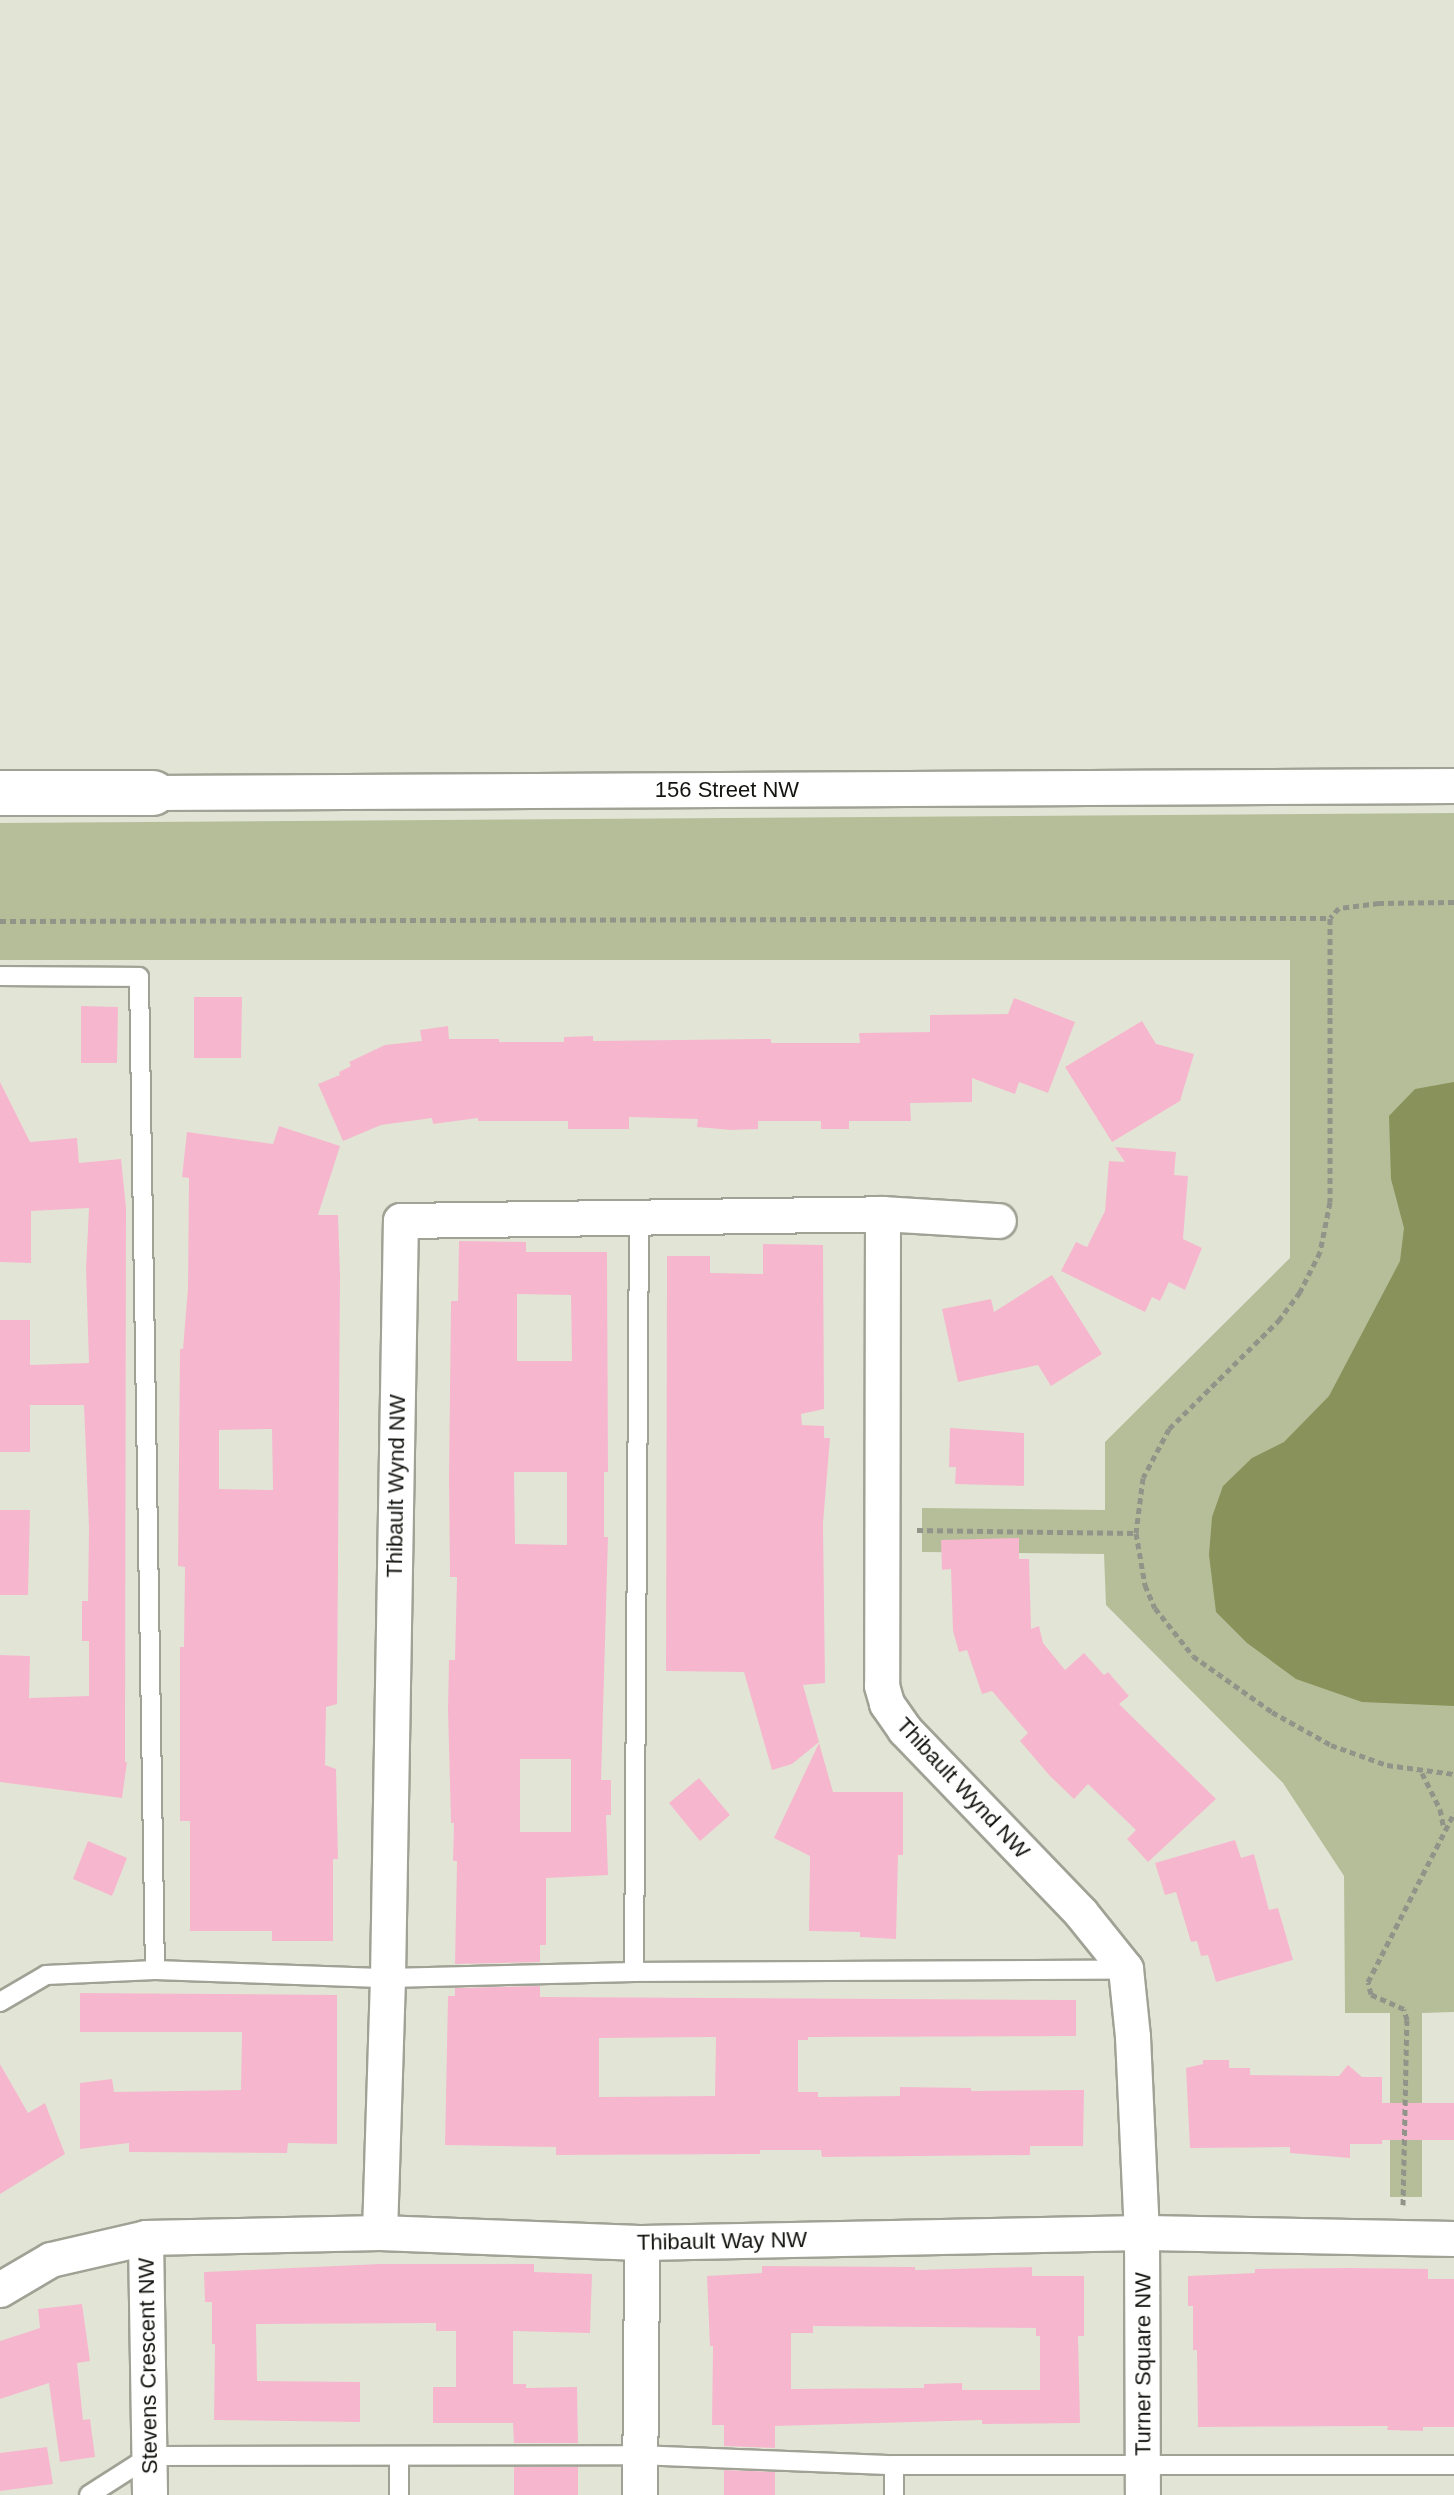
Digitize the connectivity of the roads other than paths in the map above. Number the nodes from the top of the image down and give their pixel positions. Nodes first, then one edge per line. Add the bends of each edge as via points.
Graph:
1 (1454, 786) edge
2 (0, 793) edge
3 (153, 793) joint
4 (0, 976) edge
5 (883, 1214) junction
6 (639, 1217) junction
7 (999, 1221) dead end
8 (1126, 1969) junction
9 (155, 1970) junction
10 (634, 1972) junction
11 (388, 1978) junction
12 (0, 2002) edge
13 (380, 2233) junction
14 (1142, 2233) junction
15 (146, 2238) junction
16 (1454, 2239) edge
17 (642, 2243) junction
18 (0, 2290) edge
19 (640, 2455) junction
20 (150, 2456) junction
21 (399, 2458) junction
22 (894, 2465) junction
23 (1454, 2465) edge
24 (1143, 2479) edge
25 (89, 2495) edge
26 (150, 2495) edge
27 (399, 2495) edge
28 (640, 2495) edge
29 (894, 2495) edge

1 - 3 street, 156 Street NW
2 - 3 street, 156 Street NW
4 - 9 lane via 139,977
5 - 6 street, Thibault Wynd NW
5 - 7 street, Thibault Wynd NW
5 - 8 street, Thibault Wynd NW via 882,1686 887,1704 905,1730 1081,1913
6 - 10 lane
6 - 11 street, Thibault Wynd NW via 401,1221
8 - 10 lane
8 - 14 street
9 - 11 lane
9 - 12 lane via 46,1975
10 - 11 lane
11 - 13 street, Thibault Wynd NW
13 - 15 street, Thibault Way NW
13 - 17 street, Thibault Way NW
14 - 16 street, Thibault Way NW
14 - 17 street, Thibault Way NW
14 - 24 street, Turner Square NW
15 - 18 street, Thibault Way NW via 51,2260
15 - 20 street, Stevens Crescent NW
17 - 19 street
19 - 21 lane
19 - 22 lane
19 - 28 street
20 - 21 lane
20 - 25 lane
20 - 26 street, Stevens Crescent NW
21 - 27 lane
22 - 24 lane
22 - 29 lane
23 - 24 lane

